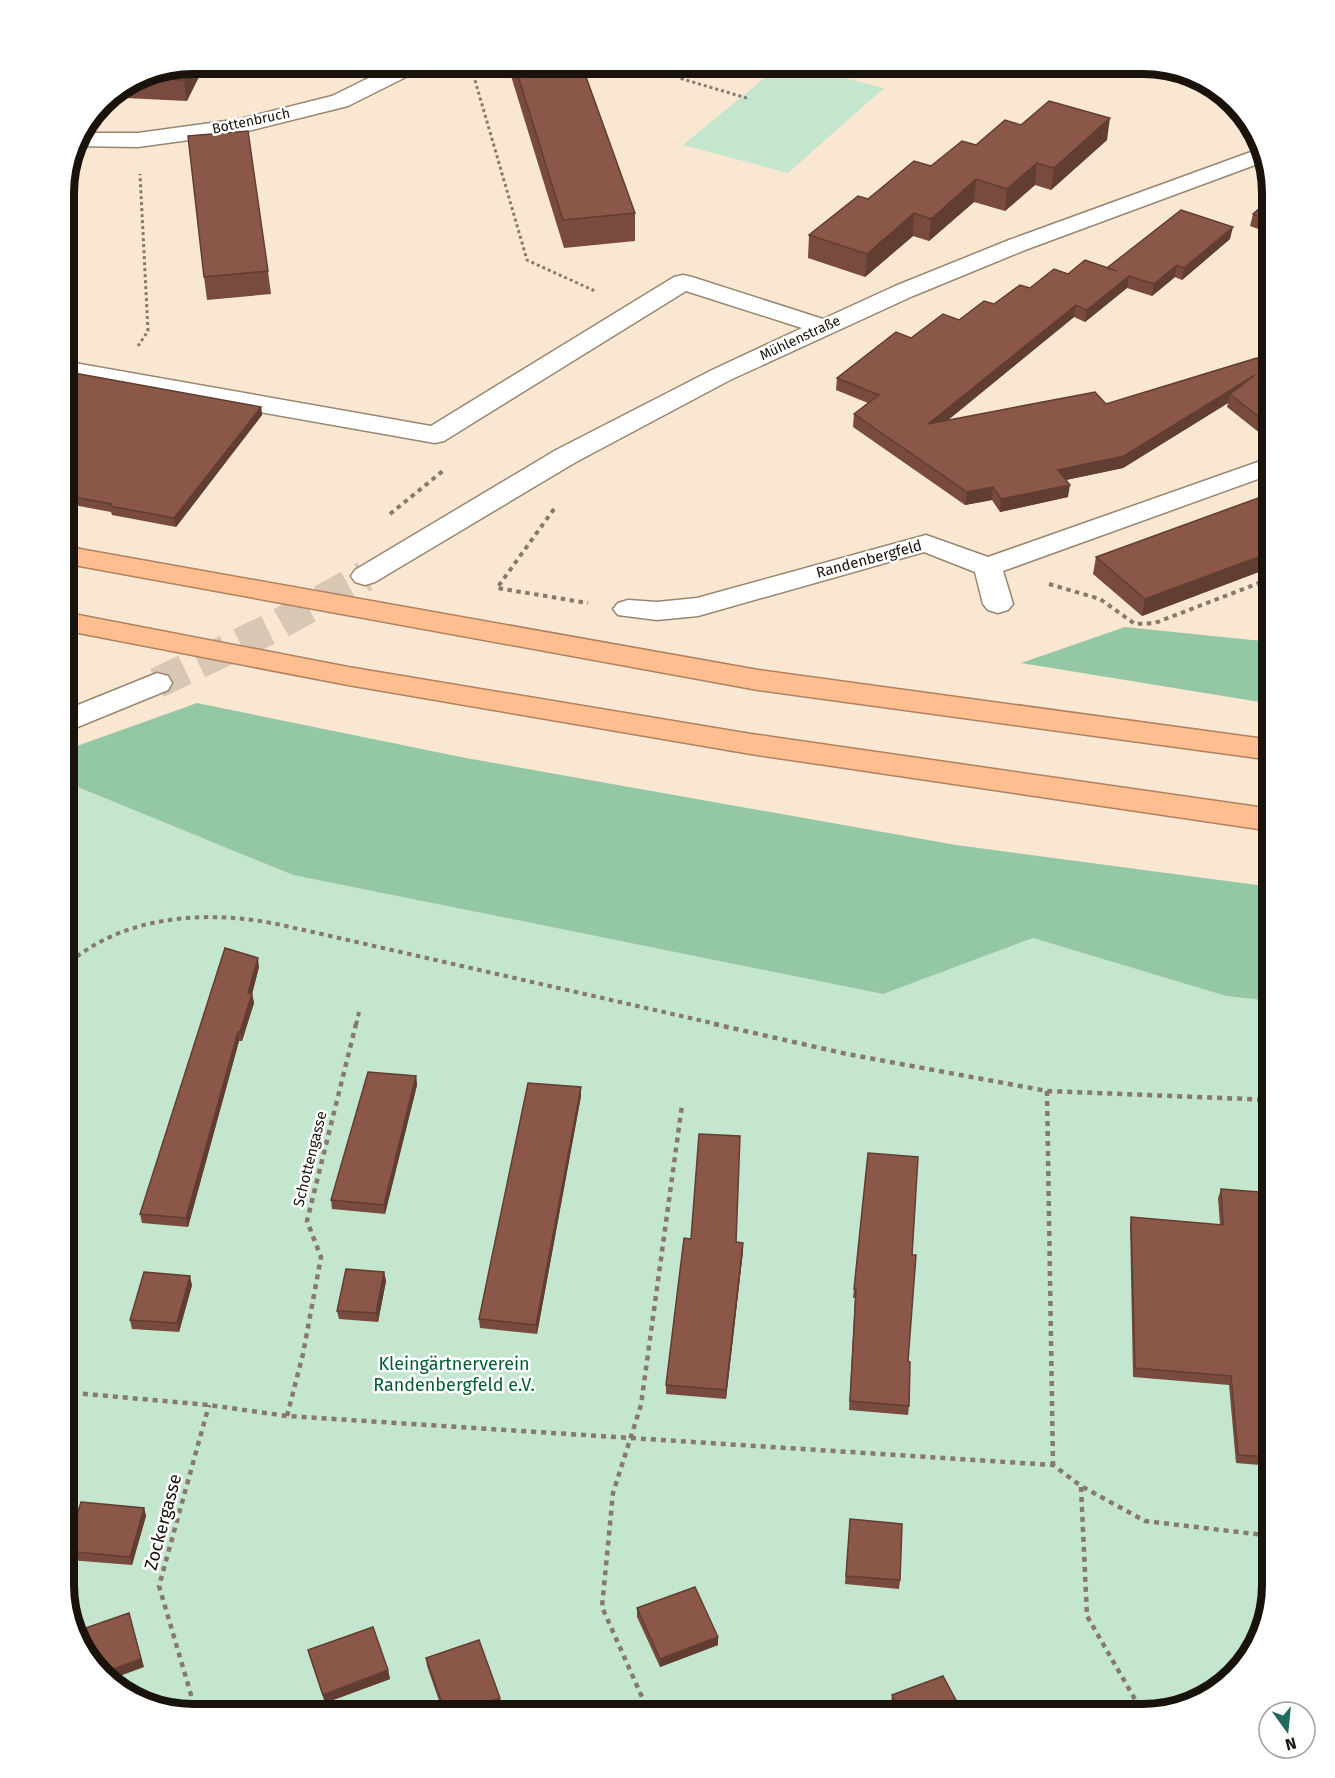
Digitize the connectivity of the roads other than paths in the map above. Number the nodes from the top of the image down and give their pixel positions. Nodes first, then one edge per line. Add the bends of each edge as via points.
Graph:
1 (396, 73) edge
2 (86, 140) edge
3 (1256, 157) edge
4 (824, 327) junction
5 (74, 371) edge
6 (1262, 469) edge
7 (74, 556) edge
8 (988, 567) junction
9 (370, 572) tunnel mouth
10 (998, 604) dead end
11 (628, 609) road end
12 (74, 623) edge
13 (157, 683) tunnel mouth
14 (74, 718) edge
15 (1262, 749) edge
16 (1262, 819) edge

1 - 2 street, Bottenbruch via 340,101 240,126 138,140
3 - 4 street, Mühlenstraße via 1017,245
4 - 5 street via 683,282 435,435
4 - 9 street, Mühlenstraße via 721,375 566,456
6 - 8 street
7 - 15 highway via 758,680
8 - 10 street
8 - 11 street, Randenbergfeld via 926,543 698,607
12 - 16 highway via 348,676 716,738
13 - 14 street

